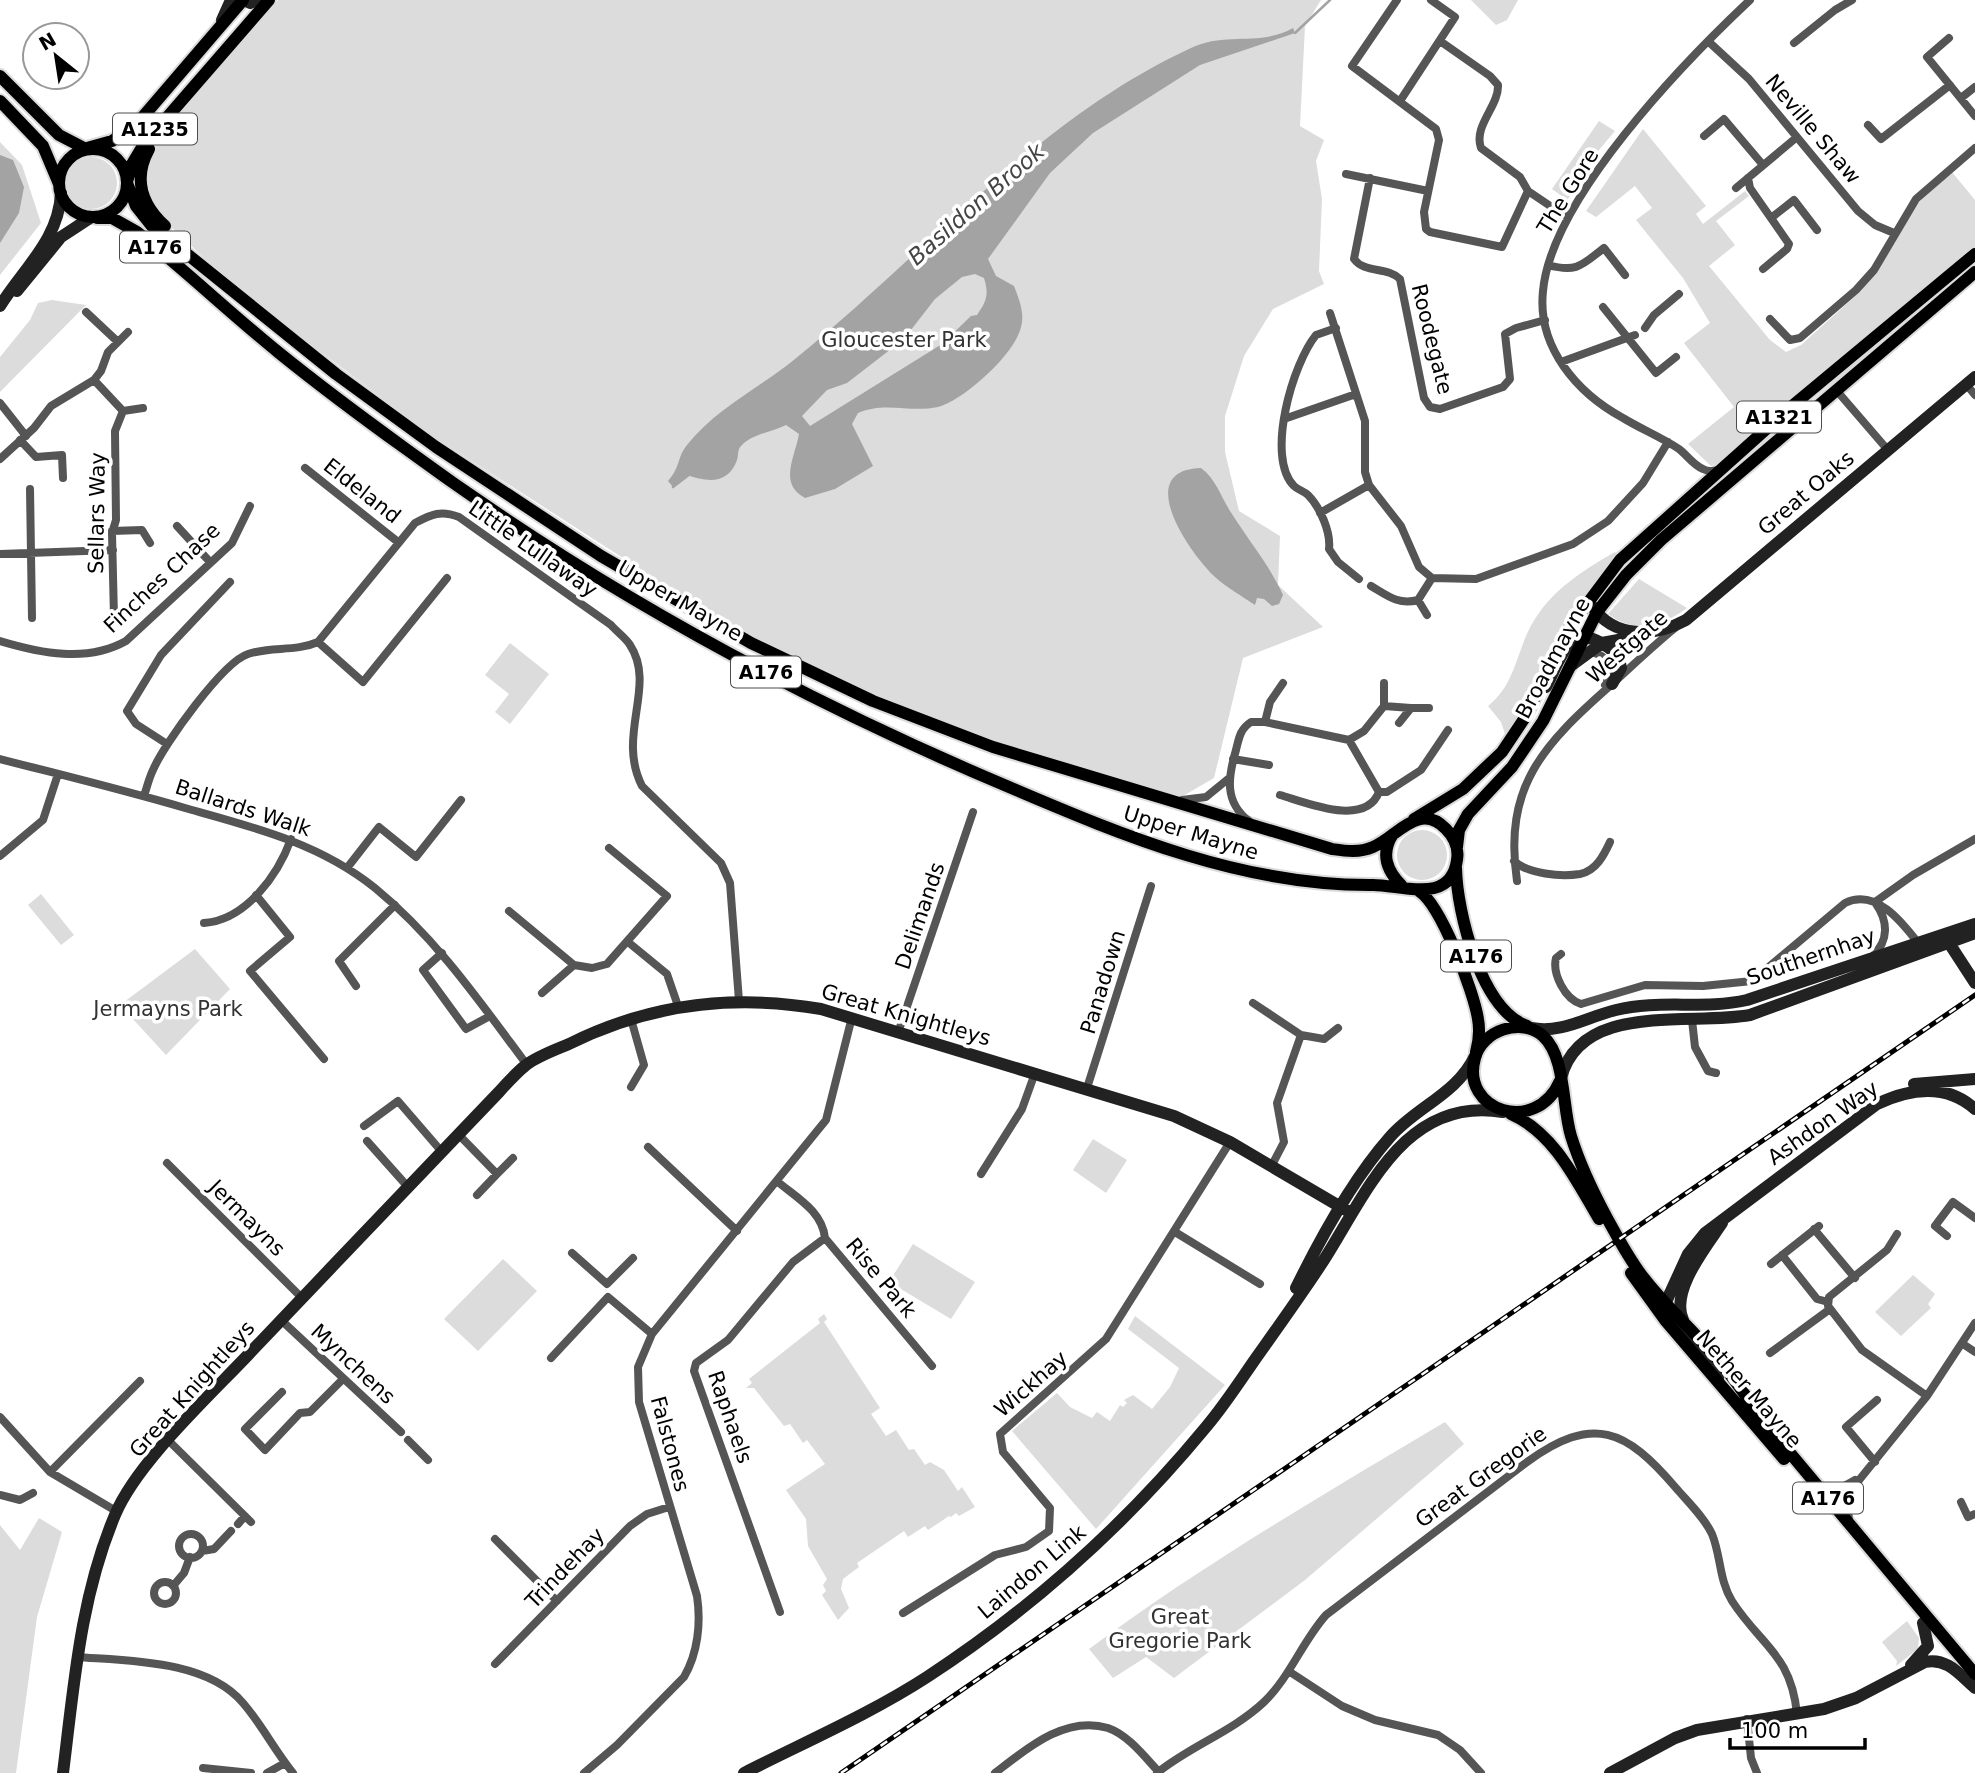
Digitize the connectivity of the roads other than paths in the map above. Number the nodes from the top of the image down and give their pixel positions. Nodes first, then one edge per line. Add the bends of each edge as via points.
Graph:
1 (231, 0) edge
2 (244, 0) edge
3 (256, 0) edge
4 (269, 0) edge
5 (1397, 0) edge
6 (1431, 0) edge
7 (1750, 0) edge
8 (1852, 0) edge
9 (250, 22) junction
10 (215, 32) junction
11 (1949, 38) dead end
12 (1440, 41) junction
13 (1709, 42) junction
14 (1794, 43) dead end
15 (0, 76) edge
16 (195, 84) junction
17 (1950, 85) junction
18 (1975, 87) edge
19 (1961, 99) junction
20 (1400, 100) junction
21 (0, 101) edge
22 (1975, 116) edge
23 (1868, 125) dead end
24 (1704, 136) dead end
25 (1797, 137) junction
26 (1975, 148) edge
27 (86, 149) junction
28 (1763, 165) junction
29 (1346, 174) dead end
30 (1370, 178) junction
31 (1748, 178) junction
32 (127, 183) junction
33 (1736, 188) dead end
34 (1428, 191) junction
35 (1528, 191) junction
36 (61, 192) junction
37 (94, 218) junction
38 (1568, 218) junction
39 (1771, 218) junction
40 (1817, 230) dead end
41 (1894, 233) junction
42 (1975, 254) edge
43 (1548, 265) junction
44 (206, 269) junction
45 (1763, 269) dead end
46 (1975, 272) edge
47 (1625, 275) dead end
48 (1679, 294) dead end
49 (0, 307) edge
50 (1603, 307) dead end
51 (86, 312) dead end
52 (1330, 313) dead end
53 (1770, 319) dead end
54 (1545, 320) junction
55 (1336, 328) junction
56 (1644, 328) dead end
57 (128, 331) dead end
58 (1632, 338) junction
59 (118, 342) junction
60 (1675, 357) dead end
61 (1561, 362) junction
62 (94, 380) junction
63 (1972, 385) edge
64 (1836, 391) junction
65 (1356, 394) junction
66 (0, 403) edge
67 (144, 408) dead end
68 (123, 411) junction
69 (1284, 419) junction
70 (23, 438) junction
71 (1668, 442) junction
72 (1887, 449) junction
73 (0, 459) edge
74 (1695, 464) junction
75 (305, 468) dead end
76 (1724, 468) junction
77 (63, 478) dead end
78 (1368, 485) junction
79 (30, 489) dead end
80 (1696, 492) junction
81 (250, 506) dead end
82 (1320, 513) junction
83 (177, 526) dead end
84 (112, 531) junction
85 (398, 542) junction
86 (150, 543) dead end
87 (113, 550) junction
88 (31, 552) junction
89 (0, 554) edge
90 (210, 562) junction
91 (447, 578) dead end
92 (1433, 578) junction
93 (1359, 579) dead end
94 (230, 582) dead end
95 (1371, 586) dead end
96 (1593, 592) junction
97 (1418, 600) junction
98 (1597, 612) junction
99 (1427, 615) dead end
100 (32, 618) dead end
101 (114, 618) dead end
102 (1686, 620) junction
103 (1658, 632) junction
104 (1583, 636) junction
105 (0, 641) edge
106 (318, 642) junction
107 (1602, 643) junction
108 (1586, 653) junction
109 (1562, 681) junction
110 (1283, 683) dead end
111 (1384, 683) dead end
112 (1612, 684) junction
113 (1592, 701) junction
114 (1384, 706) junction
115 (1411, 708) junction
116 (1429, 708) dead end
117 (1524, 719) junction
118 (1265, 722) junction
119 (1399, 723) dead end
120 (1448, 730) dead end
121 (1349, 740) junction
122 (167, 744) junction
123 (0, 759) edge
124 (1233, 759) junction
125 (1269, 765) dead end
126 (58, 774) junction
127 (1228, 779) junction
128 (1379, 792) junction
129 (1151, 795) junction
130 (1280, 795) dead end
131 (144, 796) junction
132 (461, 800) dead end
133 (973, 812) dead end
134 (1407, 822) junction
135 (1261, 827) junction
136 (1395, 831) junction
137 (291, 839) junction
138 (1975, 839) edge
139 (1610, 842) dead end
140 (610, 848) dead end
141 (1457, 851) junction
142 (0, 856) edge
143 (1514, 861) junction
144 (1456, 865) junction
145 (347, 868) junction
146 (1517, 881) dead end
147 (1151, 886) dead end
148 (1402, 887) junction
149 (1419, 891) junction
150 (256, 895) junction
151 (1875, 902) junction
152 (396, 905) junction
153 (509, 911) dead end
154 (204, 923) dead end
155 (1975, 924) edge
156 (1955, 930) junction
157 (1975, 933) edge
158 (1934, 937) junction
159 (628, 942) junction
160 (1917, 942) junction
161 (1949, 943) junction
162 (442, 953) junction
163 (1561, 954) dead end
164 (1911, 957) junction
165 (1866, 959) junction
166 (574, 965) junction
167 (1975, 983) edge
168 (356, 986) dead end
169 (542, 993) dead end
170 (739, 1001) junction
171 (1253, 1003) dead end
172 (678, 1006) junction
173 (1616, 1010) junction
174 (490, 1016) junction
175 (852, 1017) junction
176 (631, 1019) junction
177 (1692, 1020) junction
178 (1338, 1028) dead end
179 (1531, 1028) junction
180 (899, 1030) junction
181 (1301, 1035) junction
182 (1475, 1055) junction
183 (324, 1059) dead end
184 (527, 1065) junction
185 (1035, 1073) junction
186 (1710, 1074) dead end
187 (1975, 1079) edge
188 (1560, 1081) junction
189 (631, 1087) dead end
190 (1087, 1088) junction
191 (1877, 1104) junction
192 (1975, 1109) edge
193 (1507, 1113) junction
194 (364, 1126) dead end
195 (458, 1134) junction
196 (367, 1141) dead end
197 (1230, 1142) junction
198 (648, 1147) dead end
199 (442, 1152) junction
200 (513, 1158) dead end
201 (167, 1163) dead end
202 (1271, 1167) junction
203 (497, 1174) junction
204 (981, 1174) dead end
205 (778, 1182) junction
206 (408, 1187) junction
207 (477, 1195) dead end
208 (1737, 1208) junction
209 (1346, 1210) junction
210 (1975, 1218) edge
211 (737, 1231) junction
212 (1175, 1232) junction
213 (1897, 1234) dead end
214 (1947, 1236) dead end
215 (824, 1238) junction
216 (572, 1253) dead end
217 (1782, 1255) junction
218 (633, 1258) dead end
219 (1771, 1264) dead end
220 (1855, 1278) junction
221 (607, 1284) junction
222 (1260, 1284) dead end
223 (1672, 1284) junction
224 (1653, 1288) junction
225 (608, 1297) junction
226 (302, 1298) junction
227 (1666, 1302) junction
228 (1829, 1306) junction
229 (281, 1320) junction
230 (1684, 1320) junction
231 (1975, 1323) edge
232 (652, 1334) junction
233 (1963, 1344) junction
234 (1770, 1353) dead end
235 (1975, 1353) edge
236 (551, 1358) dead end
237 (932, 1366) dead end
238 (342, 1380) junction
239 (140, 1381) dead end
240 (1722, 1385) junction
241 (282, 1392) dead end
242 (1927, 1396) junction
243 (1877, 1400) dead end
244 (0, 1417) edge
245 (401, 1432) dead end
246 (168, 1440) junction
247 (408, 1440) dead end
248 (428, 1460) dead end
249 (1875, 1462) junction
250 (50, 1472) junction
251 (1810, 1477) junction
252 (1858, 1479) junction
253 (33, 1493) dead end
254 (0, 1495) edge
255 (1961, 1502) dead end
256 (669, 1507) junction
257 (116, 1511) junction
258 (1975, 1514) edge
259 (1850, 1525) junction
260 (495, 1539) dead end
261 (202, 1551) junction
262 (190, 1557) junction
263 (173, 1586) dead end
264 (558, 1601) junction
265 (780, 1612) dead end
266 (903, 1613) dead end
267 (1923, 1623) junction
268 (76, 1657) junction
269 (495, 1664) dead end
270 (1906, 1670) junction
271 (1290, 1672) junction
272 (1975, 1674) edge
273 (1975, 1687) edge
274 (1797, 1714) junction
275 (1747, 1719) junction
276 (285, 1763) junction
277 (203, 1768) dead end
278 (1157, 1772) edge
279 (63, 1773) edge
280 (251, 1773) edge
281 (267, 1773) edge
282 (293, 1773) edge
283 (584, 1773) edge
284 (744, 1773) edge
285 (995, 1773) edge
286 (1481, 1773) edge
287 (1610, 1773) edge
288 (1758, 1773) edge

1 - 10 street
2 - 3 street
2 - 10 main road, A1235
3 - 9 main road
4 - 9 main road, A1235
5 - 20 street via 1352,66
6 - 12 street via 1455,17
7 - 13 street, The Gore
8 - 14 street
9 - 16 main road, A1235
10 - 27 main road, A1235 via 128,133
11 - 17 street via 1927,57
12 - 20 street
12 - 35 street via 1498,85 1479,145 1520,177
13 - 25 street, Neville Shaw
13 - 38 street, The Gore via 1617,146
15 - 27 main road, A176 via 59,135
16 - 32 main road, A1235 via 144,144
16 - 44 main road via 149,149 140,180 149,209
17 - 19 street
17 - 23 street via 1881,139
18 - 19 street
19 - 22 street
20 - 34 street via 1432,123 1438,135
21 - 36 main road, A176 via 43,146
24 - 28 street via 1724,119
25 - 28 street
25 - 41 street, Neville Shaw via 1865,218
26 - 41 street via 1916,199
27 - 32 main road, A176 via 113,155
27 - 36 main road via 64,166
28 - 31 street
29 - 30 street
30 - 34 street
30 - 54 street, Roodegate via 1354,259 1361,266 1391,272 1400,279 1424,398 1430,407 1440,409 1503,387 1510,379 1505,334
31 - 33 street
31 - 39 street
32 - 37 main road, A176 via 119,206
32 - 44 main road, Upper Mayne / A176 via 143,216
34 - 35 street via 1424,221 1430,232 1502,247
35 - 38 street
36 - 37 main road, A176 via 74,212
36 - 49 street via 54,229
37 - 49 street via 61,237
37 - 148 main road, Upper Mayne / A176 via 112,218 131,227 310,378 497,513 672,621 806,693 1000,784 1189,857 1300,882
38 - 43 street, The Gore
39 - 40 street via 1794,200
39 - 45 street via 1787,237 1788,247
41 - 53 street via 1864,282 1800,338 1786,338
42 - 76 main road, Broadmayne / A1321
43 - 47 street via 1577,268 1604,248
43 - 54 street, The Gore via 1542,293
44 - 129 main road, Upper Mayne / A176 via 336,373 512,499 751,643 928,723
46 - 64 main road, Broadmayne / A1321
48 - 56 street
50 - 58 street
51 - 59 street
52 - 55 street
54 - 61 street, The Gore
55 - 65 street
55 - 69 street via 1316,334 1301,358
57 - 59 street
58 - 60 street via 1656,373
58 - 61 street
59 - 62 street
61 - 71 street, The Gore via 1595,401
62 - 68 street
62 - 70 street via 51,406
63 - 72 street, Great Oaks
64 - 72 street
64 - 76 main road, Broadmayne / A1321 via 1822,391
64 - 98 main road, Broadmayne / A1321 via 1661,540
65 - 69 street
65 - 78 street via 1365,421
66 - 70 street
67 - 68 street
68 - 84 street, Sellars Way via 115,431 116,520
69 - 82 street via 1287,469 1293,486 1308,495
70 - 73 street
70 - 77 street via 36,457 62,455
71 - 74 street, The Gore
71 - 92 street via 1643,483 1608,521 1573,544 1476,579
72 - 102 street, Great Oaks
74 - 76 street via 1708,471
74 - 80 street via 1702,481
75 - 85 street, Eldeland
76 - 80 main road, Broadmayne / A1321
78 - 82 street
78 - 92 street via 1401,526 1419,567
79 - 88 street
80 - 96 main road, Broadmayne / A1321 via 1642,539
81 - 90 street, Finches Chase via 232,543
82 - 93 street via 1329,549
83 - 90 street
84 - 86 street via 142,530
84 - 87 street, Sellars Way
85 - 106 street, Little Lullaway
85 - 170 street, Little Lullaway via 415,523 434,513 459,517 611,625 631,646 640,678 631,742 636,773 642,786 721,863 730,883
87 - 88 street
87 - 101 street, Sellars Way
88 - 89 street
88 - 100 street
90 - 105 street, Finches Chase via 125,641 109,650 43,653
91 - 106 street via 363,682
92 - 97 street
94 - 122 street via 161,654 127,710 136,724
95 - 97 street via 1399,602
96 - 98 street via 1591,601
96 - 117 main road, Broadmayne / A1321 via 1560,643
97 - 99 street
98 - 103 street via 1631,631
98 - 104 main road, Broadmayne / A1321
102 - 103 street, Great Oaks
102 - 112 street, Westgate
103 - 107 street, Great Oaks
104 - 107 street
104 - 109 main road, Broadmayne / A1321
104 - 117 street via 1567,647
106 - 122 street via 239,658
107 - 108 street, Great Oaks
107 - 112 street via 1621,664
108 - 109 street, Great Oaks
108 - 113 street, Westgate via 1600,654 1610,671
109 - 141 main road, Broadmayne / A1321 via 1525,750 1464,820
110 - 118 street via 1270,702
111 - 114 street
112 - 113 street, Westgate
113 - 143 street, Westgate via 1553,738 1534,769 1517,814
114 - 115 street
114 - 121 street via 1364,731
115 - 116 street
115 - 119 street
117 - 134 main road, Broadmayne / A1321 via 1480,776 1452,798
118 - 121 street
118 - 124 street via 1244,726
120 - 128 street via 1421,770 1387,792
121 - 128 street
122 - 131 street
123 - 126 street, Ballards Walk
124 - 125 street
124 - 127 street
126 - 131 street, Ballards Walk
126 - 142 street via 43,820
127 - 129 street via 1212,794 1196,800
127 - 135 street via 1240,813
128 - 130 street via 1370,803 1347,811
129 - 135 main road, Upper Mayne / A176
131 - 137 street, Ballards Walk
132 - 145 street via 416,857 379,827
133 - 180 street, Delimands
134 - 136 main road, Upper Mayne / A176
134 - 141 main road via 1424,819 1440,824
135 - 136 main road, Upper Mayne / A176 via 1353,852 1380,844
136 - 148 main road via 1386,853 1387,865
137 - 145 street, Ballards Walk
137 - 150 street via 284,858
138 - 151 street
139 - 143 street via 1602,859 1580,874 1526,869
140 - 159 street via 667,896
141 - 144 main road, A176
143 - 146 street, Westgate
144 - 149 main road via 1445,882
144 - 179 main road, A176 via 1462,917 1487,984 1502,1009
145 - 152 street, Ballards Walk
147 - 190 street, Panadown
148 - 149 main road, Upper Mayne / A176
149 - 182 main road, A176 via 1438,912 1474,1004 1479,1029
150 - 154 street via 223,920
150 - 183 street via 290,937 250,971
151 - 160 street
151 - 163 street via 1858,899 1845,903 1752,981 1645,985 1587,1003 1573,1002 1555,967
151 - 165 street via 1885,923 1885,937 1881,948
152 - 162 street, Ballards Walk
152 - 168 street via 339,961
153 - 166 street
155 - 156 street, Southernhay
156 - 158 street, Southernhay
156 - 161 street
157 - 161 street, Southernhay
158 - 160 street, Southernhay
158 - 161 street
159 - 166 street via 607,964 592,968
159 - 172 street via 667,974
160 - 164 street via 1919,951
160 - 165 street, Southernhay
161 - 164 street, Southernhay
161 - 167 street
162 - 174 street, Ballards Walk
162 - 174 street via 423,970 466,1029
164 - 177 street, Southernhay via 1761,1012 1723,1020
165 - 173 street, Southernhay via 1741,1002 1648,1004
166 - 169 street
170 - 172 street, Great Knightleys
170 - 175 street, Great Knightleys via 782,1002
171 - 181 street
172 - 176 street, Great Knightleys
173 - 177 street, Southernhay via 1683,1012
173 - 179 street, Southernhay via 1558,1029
174 - 184 street, Ballards Walk
175 - 180 street, Great Knightleys
175 - 205 street, Falstones via 827,1120
176 - 184 street, Great Knightleys via 588,1034
176 - 189 street via 644,1065
177 - 186 street via 1695,1047
177 - 188 street, Southernhay via 1651,1020 1600,1032 1570,1055
178 - 181 street via 1324,1039
179 - 182 main road via 1498,1032
179 - 188 main road, A176 via 1553,1048
180 - 185 street, Great Knightleys
181 - 202 street via 1277,1104 1284,1142
182 - 193 main road, A176 via 1481,1093
182 - 209 street, Laindon Link via 1459,1081 1388,1138
184 - 195 street, Great Knightleys
185 - 190 street, Great Knightleys
185 - 204 street via 1022,1110
187 - 191 street via 1910,1085
188 - 193 main road via 1542,1105 1524,1113
188 - 224 main road, Nether Mayne / A176 via 1566,1119 1585,1173 1628,1254
190 - 197 street, Great Knightleys via 1174,1116
191 - 192 street, Ashdon Way via 1904,1093 1937,1090 1955,1095
191 - 208 street, Ashdon Way
193 - 209 street, Laindon Link via 1459,1112 1425,1126 1388,1160
193 - 240 main road, Nether Mayne / A176 via 1535,1128 1557,1152 1642,1290
194 - 199 street via 398,1101
195 - 199 street, Great Knightleys
195 - 203 street
196 - 206 street
197 - 202 street, Great Knightleys
197 - 212 street, Wickhay
198 - 211 street
199 - 206 street, Great Knightleys
200 - 203 street
201 - 226 street, Jermayns
202 - 209 street, Great Knightleys
203 - 207 street
205 - 211 street, Falstones
205 - 215 street, Rise Park via 813,1210
206 - 226 street, Great Knightleys
208 - 223 street, Ashdon Way via 1696,1242
208 - 230 street, Ashdon Way via 1682,1291 1679,1305
209 - 284 street, Laindon Link via 1279,1323 1207,1427 1098,1544 925,1678
210 - 214 street via 1953,1202 1935,1226
211 - 232 street, Falstones
212 - 222 street
212 - 266 street, Wickhay via 1106,1339 1000,1434 1003,1452 1050,1508 1049,1531 1026,1547 995,1555
213 - 220 street via 1887,1250
215 - 237 street, Rise Park
215 - 265 street, Raphaels via 793,1262 742,1326 695,1363 694,1371
216 - 221 street
217 - 219 street
217 - 220 street via 1817,1228
217 - 228 street via 1817,1299
218 - 221 street
220 - 228 street via 1829,1297
221 - 225 street
223 - 224 street via 1664,1292
223 - 227 street, Ashdon Way
224 - 227 main road, Nether Mayne / A176
225 - 232 street
225 - 236 street
226 - 229 street, Great Knightleys
227 - 230 main road, Nether Mayne / A176
227 - 240 street
228 - 234 street
228 - 242 street via 1862,1350
229 - 238 street, Mynchens
229 - 246 street, Great Knightleys
230 - 251 main road, Nether Mayne / A176
231 - 233 street
232 - 256 street, Falstones via 636,1384
233 - 235 street
233 - 242 street
238 - 241 street via 310,1412 300,1413 265,1450 245,1429
238 - 245 street, Mynchens
239 - 250 street
240 - 267 main road, Nether Mayne / A176
242 - 249 street
243 - 249 street via 1846,1427
244 - 250 street
246 - 257 street, Great Knightleys
246 - 261 street via 248,1519 214,1549
247 - 248 street
249 - 252 street
250 - 257 street
251 - 252 street via 1829,1490
251 - 259 main road, Nether Mayne / A176
252 - 259 street via 1845,1503
253 - 254 street via 20,1500
255 - 258 street via 1969,1517
256 - 264 street, Trindehay via 639,1519
256 - 283 street, Falstones via 701,1619 690,1667 672,1690
257 - 268 street, Great Knightleys via 86,1602
259 - 272 main road, Nether Mayne / A176
260 - 264 street
261 - 262 street
261 - 262 street via 199,1537 187,1535 180,1548
262 - 263 street
264 - 269 street, Trindehay
267 - 270 street via 1928,1646
267 - 273 main road, Nether Mayne / A176
268 - 276 street via 184,1669 220,1682 243,1702
268 - 279 street, Great Knightleys
270 - 273 street via 1941,1661
270 - 274 street via 1856,1698
271 - 274 street, Great Gregorie via 1326,1615 1553,1443 1572,1435 1596,1434 1640,1448 1703,1521 1716,1545 1731,1600 1789,1675
271 - 278 street, Great Gregorie via 1240,1721
271 - 286 street via 1342,1706 1375,1720 1438,1735
274 - 275 street
275 - 287 street via 1675,1738
275 - 288 street via 1751,1758
276 - 281 street
276 - 282 street
277 - 280 street
278 - 285 street via 1132,1743 1109,1728 1081,1725 1049,1734

